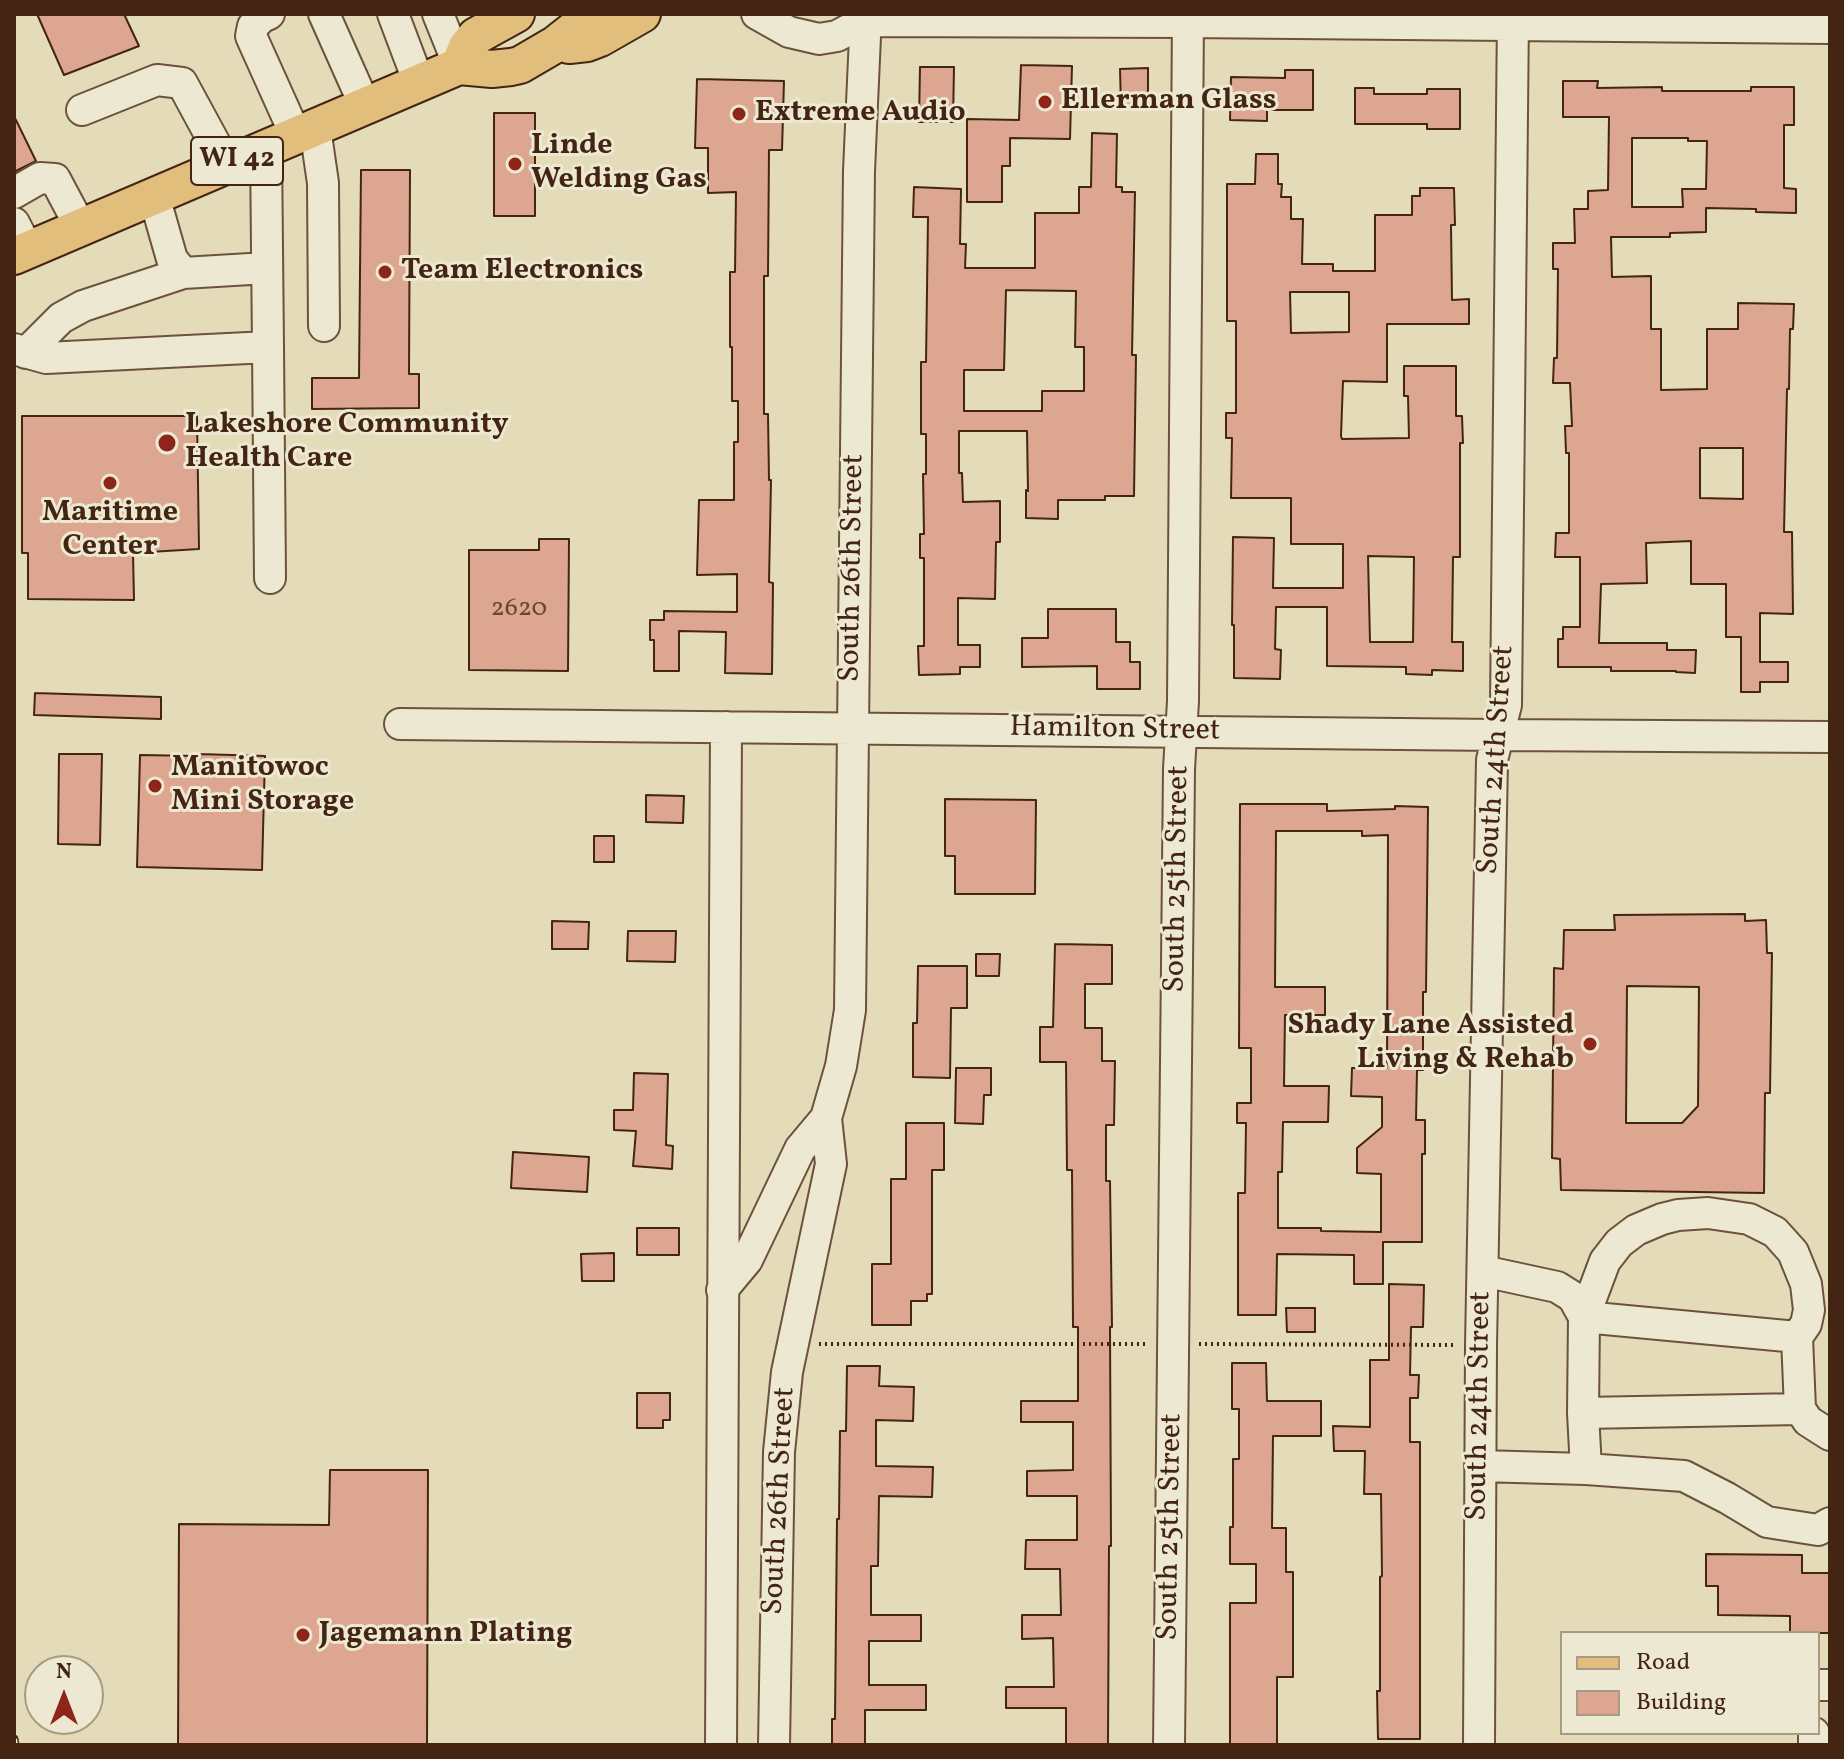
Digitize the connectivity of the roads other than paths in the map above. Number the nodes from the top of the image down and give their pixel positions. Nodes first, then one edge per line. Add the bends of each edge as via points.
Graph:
1 (269, 14) edge
2 (324, 14) edge
3 (393, 14) edge
4 (438, 14) edge
5 (516, 14) edge
6 (594, 14) edge
7 (642, 14) edge
8 (757, 14) edge
9 (862, 16) edge
10 (911, 18) edge
11 (1019, 18) edge
12 (1188, 18) edge
13 (1513, 20) edge
14 (1830, 28) edge
15 (556, 44) junction
16 (459, 66) junction
17 (419, 83) junction
18 (365, 106) junction
19 (82, 110) dead end
20 (292, 138) junction
21 (227, 166) junction
22 (14, 193) edge
23 (154, 196) junction
24 (81, 228) junction
25 (19, 243) edge
26 (267, 268) junction
27 (183, 273) junction
28 (324, 326) dead end
29 (268, 347) junction
30 (20, 351) edge
31 (270, 578) dead end
32 (400, 724) dead end
33 (726, 727) junction
34 (852, 729) junction
35 (1182, 732) junction
36 (1499, 735) junction
37 (1830, 737) edge
38 (826, 1118) junction
39 (1483, 1271) junction
40 (722, 1290) junction
41 (1584, 1317) junction
42 (1797, 1337) junction
43 (1800, 1409) junction
44 (1583, 1413) junction
45 (1830, 1435) edge
46 (1480, 1466) junction
47 (1586, 1469) junction
48 (1830, 1523) edge
49 (721, 1745) edge
50 (774, 1745) edge
51 (1169, 1745) edge
52 (1479, 1745) edge

1 - 20 street via 253,26 251,36
2 - 18 street
3 - 17 street
4 - 16 street
5 - 16 main road via 476,36
6 - 15 main road, WI 42
7 - 15 main road via 592,41
8 - 9 street via 789,32 819,39 837,36
9 - 10 street
9 - 34 street, South 26th Street
10 - 11 street
11 - 12 street
12 - 13 street
12 - 35 street, South 25th Street
13 - 14 street
13 - 36 street, South 24th Street via 1506,705
15 - 16 main road, WI 42 via 511,67
16 - 17 main road, WI 42
17 - 18 main road, WI 42
18 - 20 main road, WI 42
19 - 21 street via 157,80 182,83
20 - 21 main road, WI 42
20 - 26 street
20 - 28 street via 323,183
21 - 23 main road, WI 42
22 - 24 street via 40,178 55,179
23 - 24 main road, WI 42
23 - 27 street via 172,259
24 - 25 main road, WI 42
26 - 27 street
26 - 29 street
27 - 30 street via 83,306
29 - 30 street via 46,358
29 - 31 street
32 - 33 street, Hamilton Street
33 - 34 street, Hamilton Street
33 - 40 street, South 26th Street
34 - 35 street, Hamilton Street
34 - 38 street, South 26th Street via 850,1010
35 - 36 street, Hamilton Street
35 - 51 street, South 25th Street
36 - 37 street, Hamilton Street
36 - 39 street, South 24th Street via 1492,760
38 - 40 street, South 26th Street via 800,1149 747,1260
38 - 50 street, South 26th Street via 831,1164 787,1372 779,1452
39 - 41 street via 1557,1287 1573,1297
39 - 46 street, South 24th Street
40 - 49 street, South 26th Street
41 - 42 street
41 - 42 street via 1605,1261 1627,1237 1678,1215 1722,1214 1763,1225 1793,1252 1806,1284 1809,1310
41 - 44 street
42 - 43 street
43 - 44 street
43 - 45 street
44 - 47 street
46 - 47 street
46 - 52 street, South 24th Street
47 - 48 street via 1684,1476 1767,1522 1818,1530

